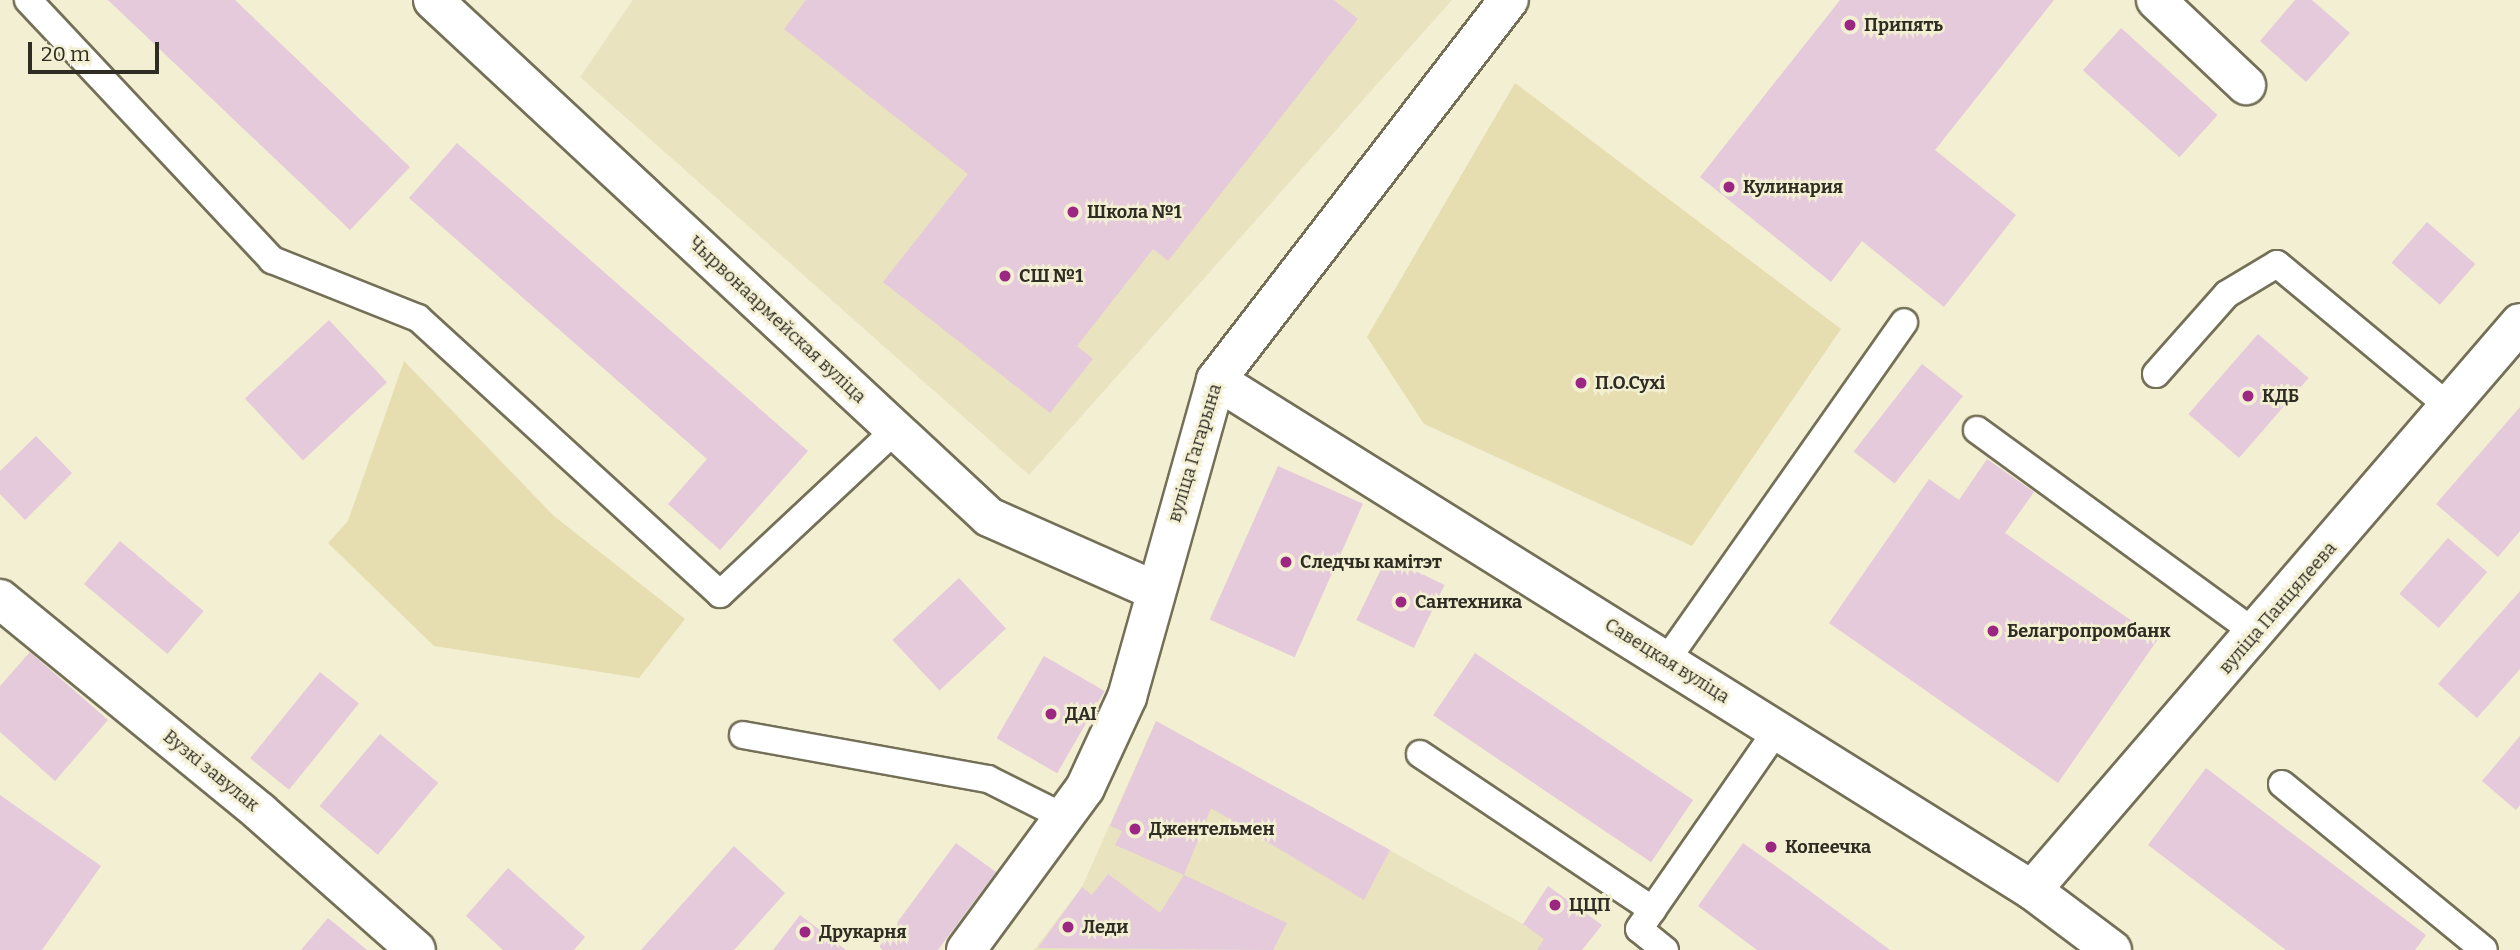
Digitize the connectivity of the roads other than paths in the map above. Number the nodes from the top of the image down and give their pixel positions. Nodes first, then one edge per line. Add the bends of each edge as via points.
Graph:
1 (28, 0) edge
2 (433, 0) edge
3 (1509, 0) edge
4 (2156, 0) edge
5 (2246, 85) dead end
6 (1904, 322) dead end
7 (2520, 323) edge
8 (2156, 374) dead end
9 (1216, 380) junction
10 (2449, 407) junction
11 (895, 430) junction
12 (1977, 430) dead end
13 (1154, 590) junction
14 (0, 599) edge
15 (2257, 634) junction
16 (1666, 661) junction
17 (1777, 730) junction
18 (743, 735) dead end
19 (1420, 754) dead end
20 (2281, 784) dead end
21 (1064, 817) junction
22 (2032, 890) junction
23 (1653, 909) junction
24 (416, 950) edge
25 (966, 950) edge
26 (1665, 950) edge
27 (2112, 950) edge
28 (2484, 950) edge

1 - 11 lane via 272,260 418,318 720,594
2 - 11 street, Чырвонаармейская вуліца
3 - 9 street, вуліца Гагарына
4 - 5 street
6 - 16 lane
7 - 10 street, вуліца Панцялеева
8 - 10 lane via 2227,294 2277,264
9 - 13 street, вуліца Гагарына
9 - 16 street, Савецкая вуліца
10 - 15 street, вуліца Панцялеева
11 - 13 street, Чырвонаармейская вуліца via 989,517
12 - 15 lane
13 - 21 street, вуліца Гагарына via 1127,697 1084,788
14 - 24 street, Вузкі завулак via 260,812
15 - 22 street, вуліца Панцялеева
16 - 17 street, Савецкая вуліца
17 - 22 street, Савецкая вуліца
17 - 23 lane
18 - 21 lane via 988,779
19 - 23 lane
20 - 28 lane
21 - 25 street, вуліца Гагарына
22 - 27 street, Савецкая вуліца
23 - 26 lane via 1639,929

